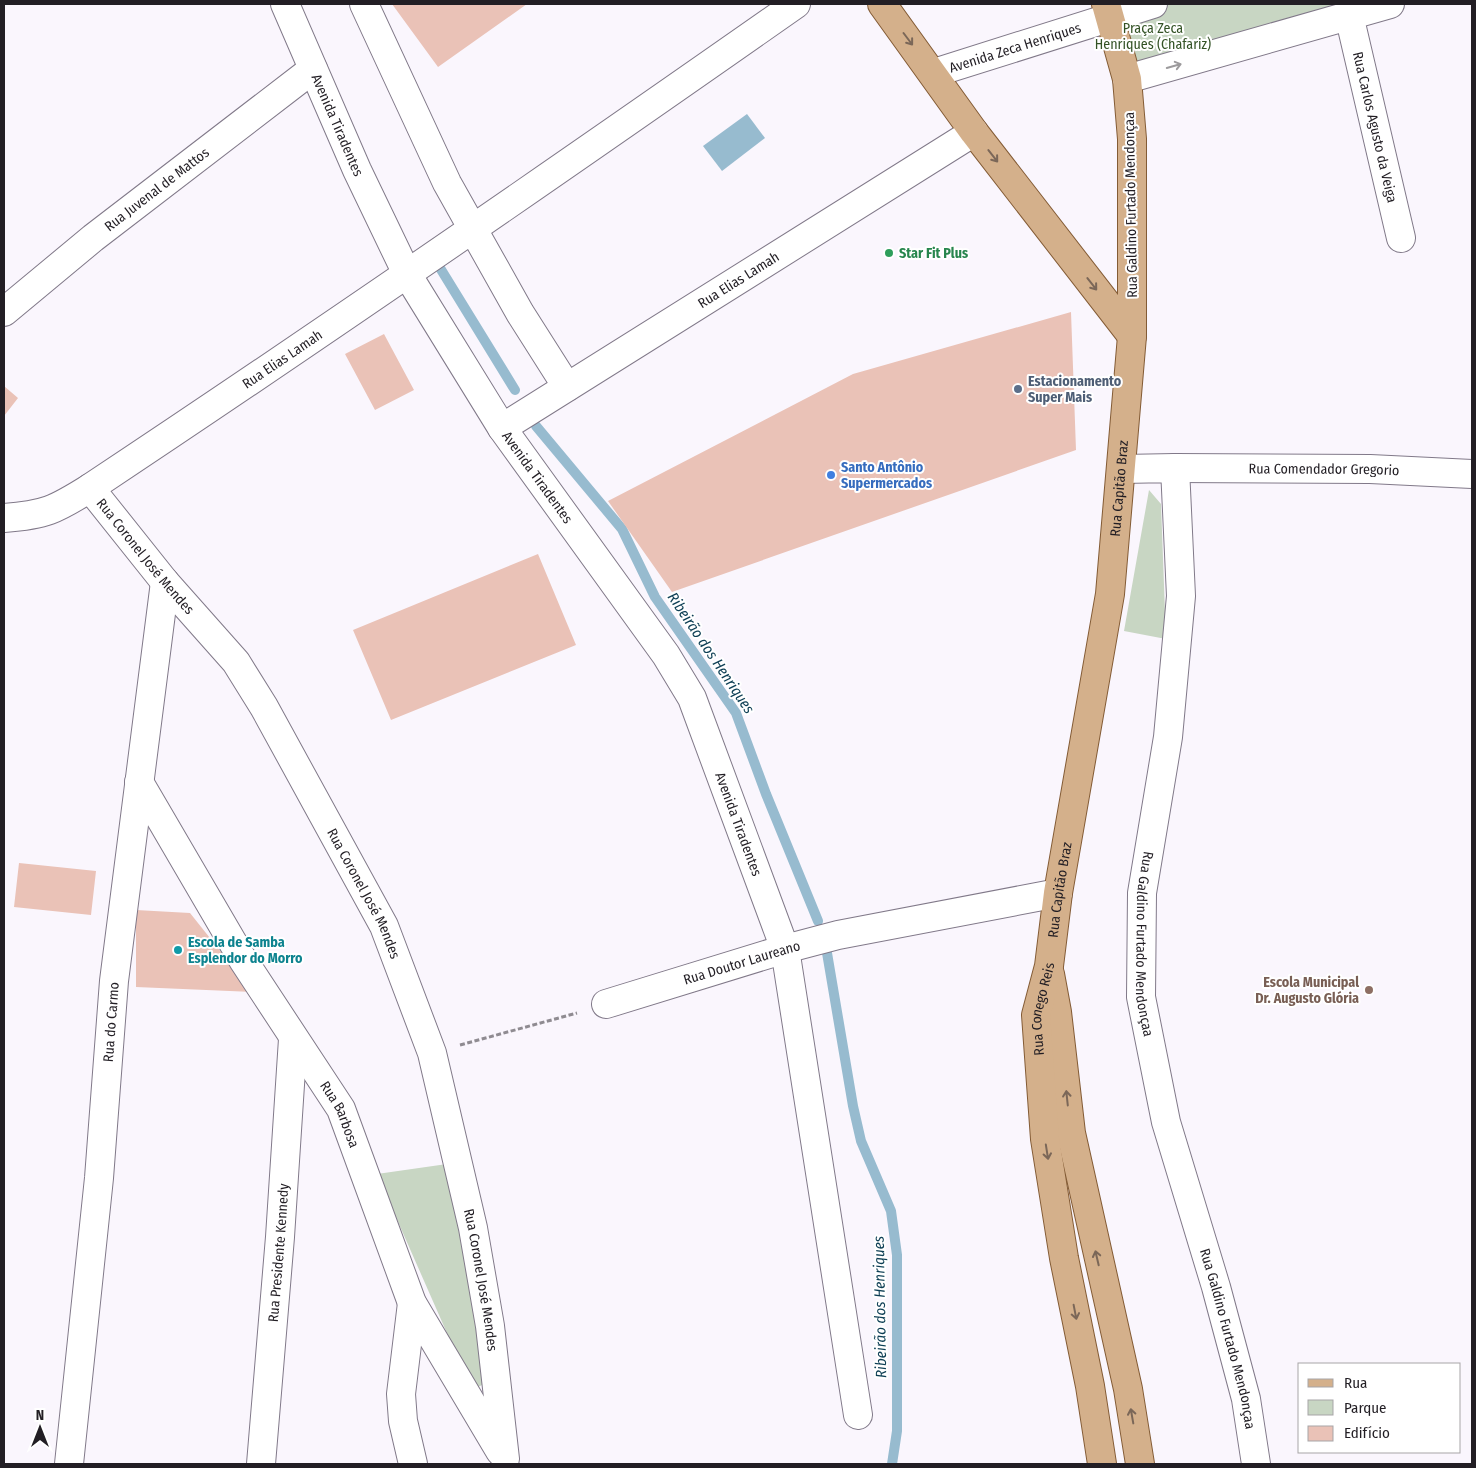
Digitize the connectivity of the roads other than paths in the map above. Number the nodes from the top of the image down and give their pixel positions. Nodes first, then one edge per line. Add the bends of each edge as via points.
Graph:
1 (285, 4) edge
2 (364, 4) edge
3 (796, 4) edge
4 (882, 4) edge
5 (1153, 4) edge
6 (1390, 4) edge
7 (1108, 10) edge
8 (1349, 15) junction
9 (313, 69) junction
10 (934, 74) junction
11 (1127, 80) junction
12 (974, 132) junction
13 (473, 230) junction
14 (1401, 238) dead end
15 (407, 274) junction
16 (4, 312) edge
17 (1132, 336) junction
18 (567, 387) junction
19 (502, 428) junction
20 (1176, 468) junction
21 (1122, 469) junction
22 (1472, 474) edge
23 (90, 488) junction
24 (4, 518) edge
25 (165, 582) junction
26 (139, 782) junction
27 (1058, 893) junction
28 (785, 948) junction
29 (1049, 966) junction
30 (606, 1004) road end
31 (293, 1039) junction
32 (412, 1303) junction
33 (858, 1415) dead end
34 (506, 1462) edge
35 (69, 1464) edge
36 (261, 1464) edge
37 (413, 1464) edge
38 (1102, 1464) edge
39 (1140, 1464) edge
40 (1256, 1464) edge

1 - 9 street, Avenida Tiradentes
2 - 13 street via 447,183
3 - 13 street, Rua Elias Lamah
4 -> 10 main road
5 - 7 street, Avenida Zeca Henriques
6 - 8 street
7 - 10 street, Avenida Zeca Henriques
7 - 11 main road, Rua Galdino Furtado Mendonçaa
11 -> 8 street
8 - 14 street, Rua Carlos Agusto da Veiga
9 - 15 street, Avenida Tiradentes
9 - 16 street, Rua Juvenal de Mattos via 101,232
10 - 12 main road
11 - 17 main road, Rua Galdino Furtado Mendonçaa via 1132,139
12 -> 17 main road
12 - 18 street, Rua Elias Lamah
13 - 15 street, Rua Elias Lamah
13 - 18 street
15 - 19 street, Avenida Tiradentes
15 - 23 street, Rua Elias Lamah
17 - 21 main road, Rua Capitão Braz
18 - 19 street, Rua Elias Lamah
19 - 28 street, Avenida Tiradentes via 666,655 692,698
20 - 21 street
20 - 22 street, Rua Comendador Gregorio via 1370,469
20 - 40 street, Rua Galdino Furtado Mendonçaa via 1181,596 1168,737 1142,893 1141,997 1166,1122 1219,1296 1246,1399
21 - 27 main road, Rua Capitão Braz via 1110,594
23 - 24 street, Rua Coronel José Mendes via 60,508 35,516
23 - 25 street, Rua Coronel José Mendes
25 - 26 street, Rua do Carmo
25 - 34 street, Rua Coronel José Mendes via 236,662 384,926 432,1053 473,1228 490,1326
26 - 31 street, Rua Barbosa
26 - 35 street, Rua do Carmo via 114,981 99,1178
27 - 28 street, Rua Doutor Laureano
27 - 29 main road, Rua Capitão Braz
28 - 30 street, Rua Doutor Laureano
28 - 33 street, Avenida Tiradentes
29 -> 38 main road, Rua Conego Reis via 1036,1015 1045,1139
39 -> 29 main road, Rua Conego Reis via 1128,1389 1071,1133
31 - 32 street, Rua Barbosa via 340,1109
31 - 36 street, Rua Presidente Kennedy
32 - 34 street, Rua Barbosa
32 - 37 street via 401,1394 402,1421

